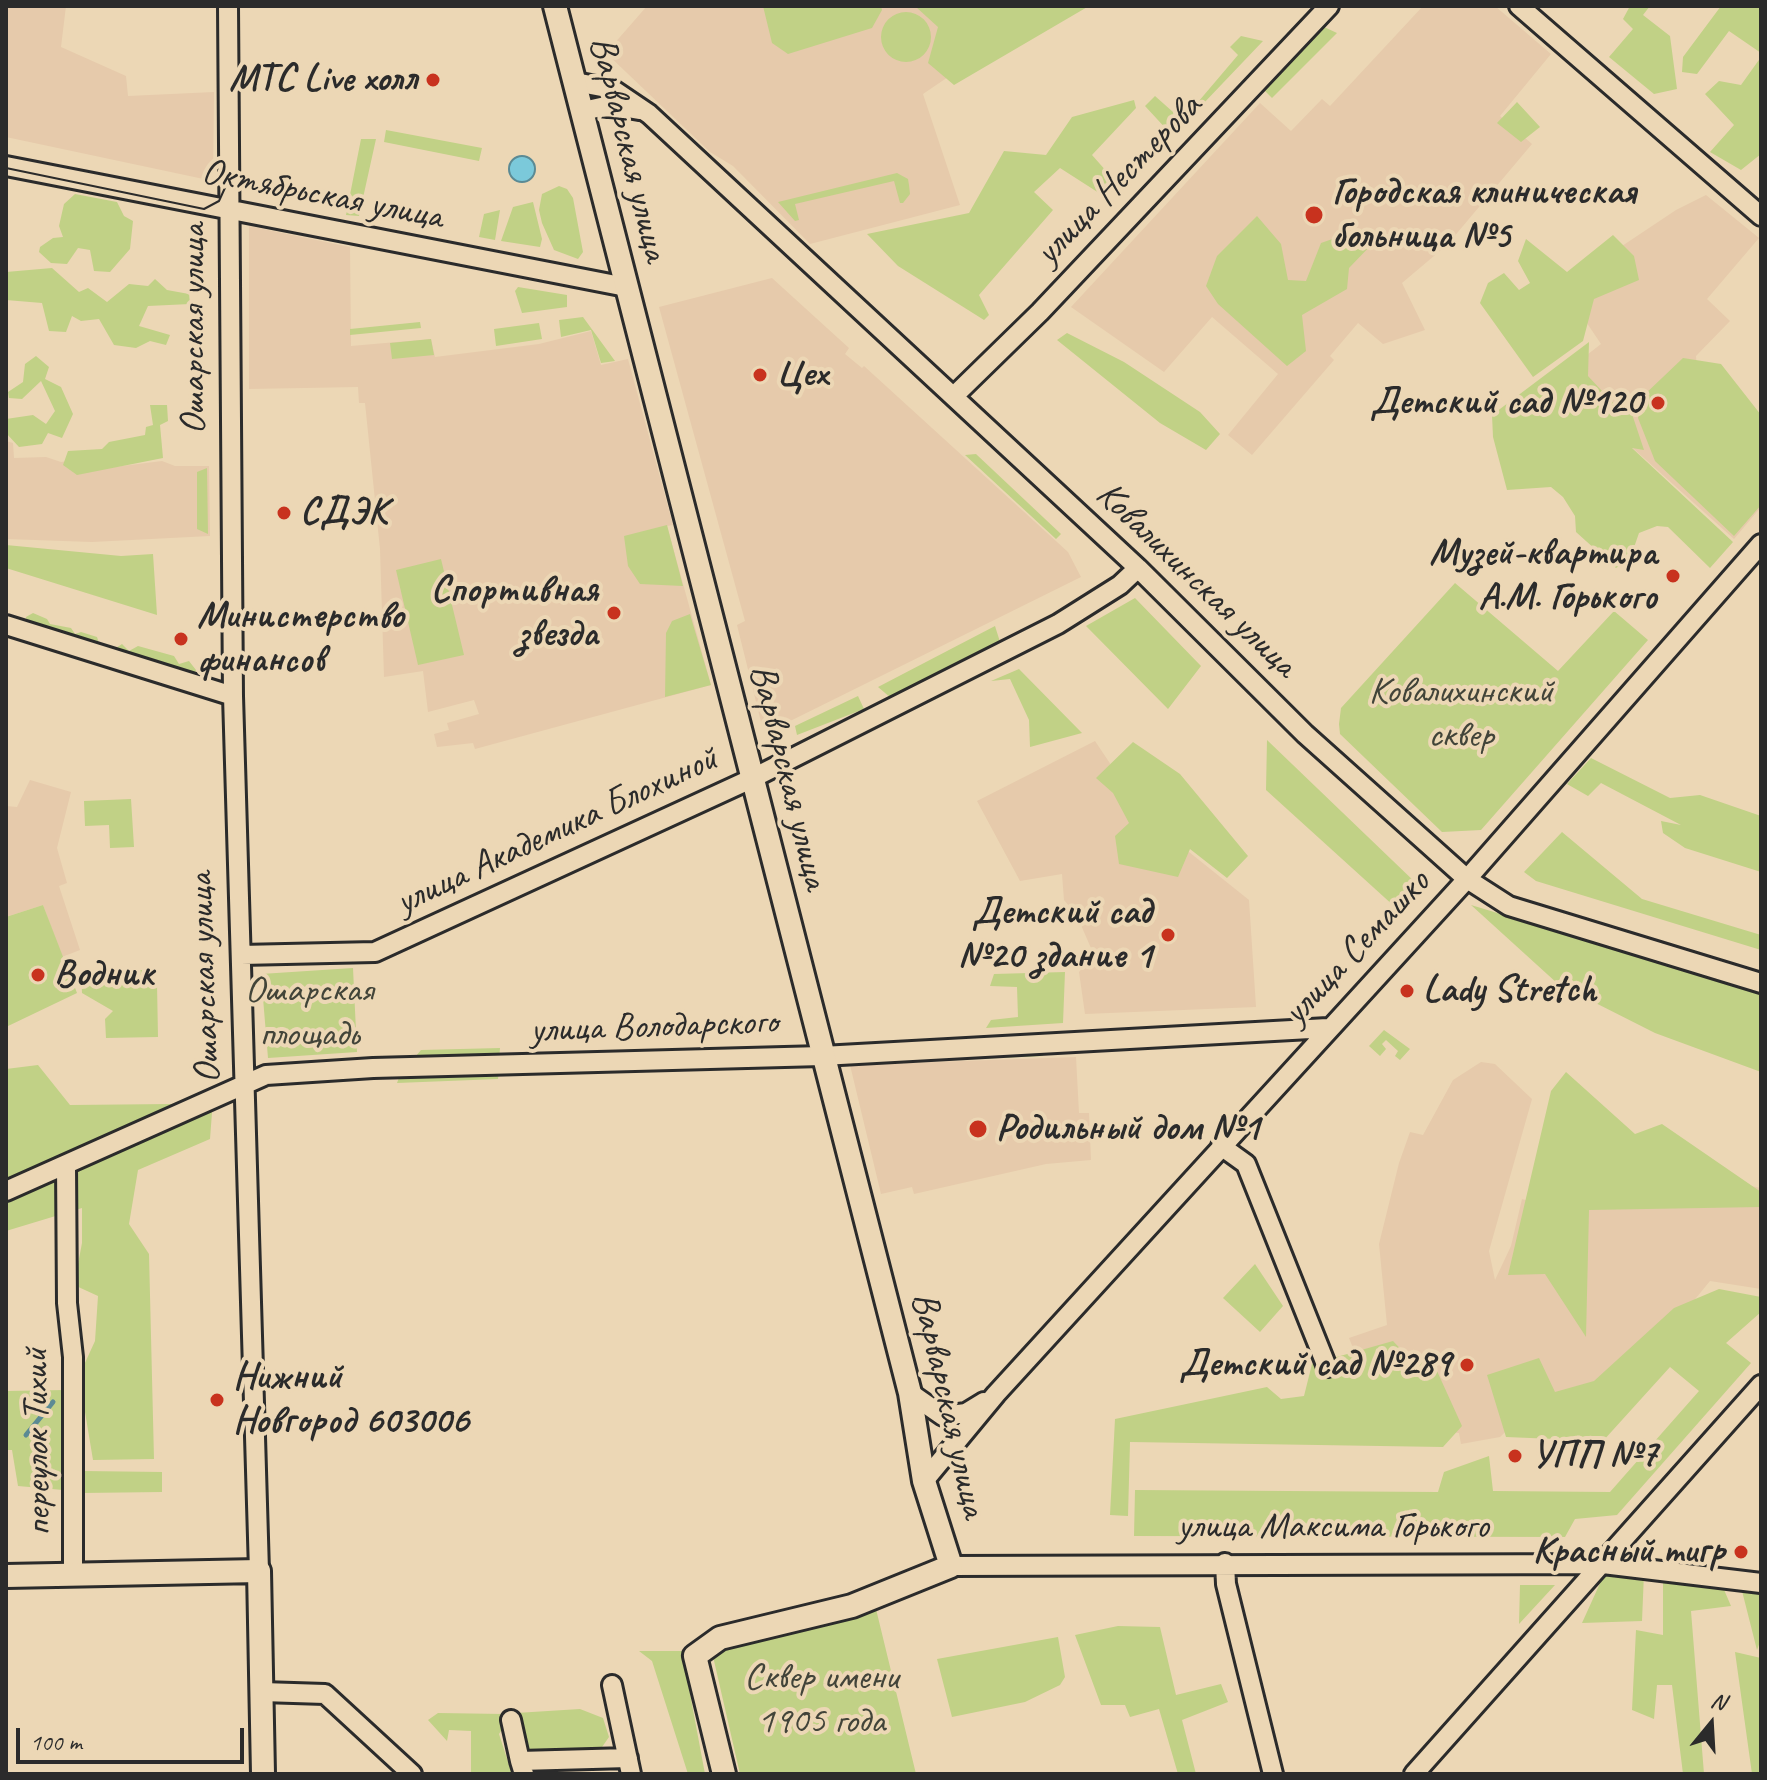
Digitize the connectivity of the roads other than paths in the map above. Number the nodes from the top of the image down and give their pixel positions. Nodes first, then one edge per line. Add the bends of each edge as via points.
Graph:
1 (228, 6) edge
2 (555, 6) edge
3 (1329, 6) edge
4 (1519, 6) edge
5 (575, 82) junction
6 (583, 111) junction
7 (649, 114) junction
8 (6, 166) edge
9 (229, 212) junction
10 (1761, 216) edge
11 (626, 287) junction
12 (954, 396) junction
13 (1761, 544) edge
14 (1138, 568) junction
15 (6, 625) edge
16 (233, 696) junction
17 (751, 779) junction
18 (1467, 879) junction
19 (241, 955) junction
20 (1761, 983) edge
21 (1328, 1028) junction
22 (822, 1056) junction
23 (245, 1083) junction
24 (1221, 1146) junction
25 (66, 1165) junction
26 (6, 1191) edge
27 (1327, 1367) dead end
28 (1761, 1385) edge
29 (910, 1393) junction
30 (996, 1394) junction
31 (924, 1481) junction
32 (1225, 1563) junction
33 (1603, 1564) junction
34 (951, 1566) junction
35 (259, 1571) junction
36 (73, 1575) junction
37 (6, 1576) edge
38 (1761, 1583) edge
39 (612, 1685) dead end
40 (262, 1692) junction
41 (511, 1720) dead end
42 (630, 1766) edge
43 (522, 1767) edge
44 (263, 1774) edge
45 (412, 1774) edge
46 (724, 1774) edge
47 (1273, 1774) edge
48 (1414, 1774) edge

1 - 9 street, Ошарская улица
2 - 5 main road, Варварская улица
3 - 12 street, улица Нестерова
4 - 10 street
5 - 6 main road, Варварская улица
5 - 7 street, Ковалихинская улица via 612,89
6 - 7 street, Ковалихинская улица via 610,105
6 - 11 main road, Варварская улица
7 - 12 street, Ковалихинская улица
8 - 9 street, Октябрьская улица
9 - 11 street, Октябрьская улица
9 - 16 street, Ошарская улица
11 - 17 main road, Варварская улица
12 - 14 street, Ковалихинская улица
13 - 18 street, улица Семашко
14 - 17 street, улица Академика Блохиной via 1058,624
14 - 18 street, Ковалихинская улица via 1269,699
15 - 16 street
16 - 19 street, Ошарская улица
17 - 19 street, улица Академика Блохиной via 375,952
17 - 22 main road, Варварская улица
18 - 20 street, Ковалихинская улица via 1509,906
18 - 21 street, улица Семашко
19 - 23 street, Ошарская улица
21 - 22 street, улица Володарского
21 - 24 street, улица Семашко
22 - 23 street, улица Володарского via 373,1068 266,1075
22 - 29 main road, Варварская улица
23 - 25 street, улица Володарского
23 - 35 street, Ошарская улица
24 - 27 street via 1246,1164
24 - 30 street, улица Семашко
25 - 26 street, улица Володарского
25 - 36 street, переулок Тихий
28 - 33 street
29 - 30 street, улица Семашко via 943,1416 966,1413
29 - 31 main road, Варварская улица
30 - 31 street, улица Семашко
31 - 34 main road, Варварская улица
32 - 33 street, улица Максима Горького
32 - 34 street, улица Максима Горького
32 - 47 street
33 - 38 street, улица Максима Горького
33 - 48 street
34 - 46 main road via 852,1606 720,1638 695,1656
35 - 36 main road
35 - 40 main road, Ошарская улица
36 - 37 main road
39 - 42 street
40 - 44 main road, Ошарская улица
40 - 45 street via 325,1694
41 - 43 street
42 - 43 street

